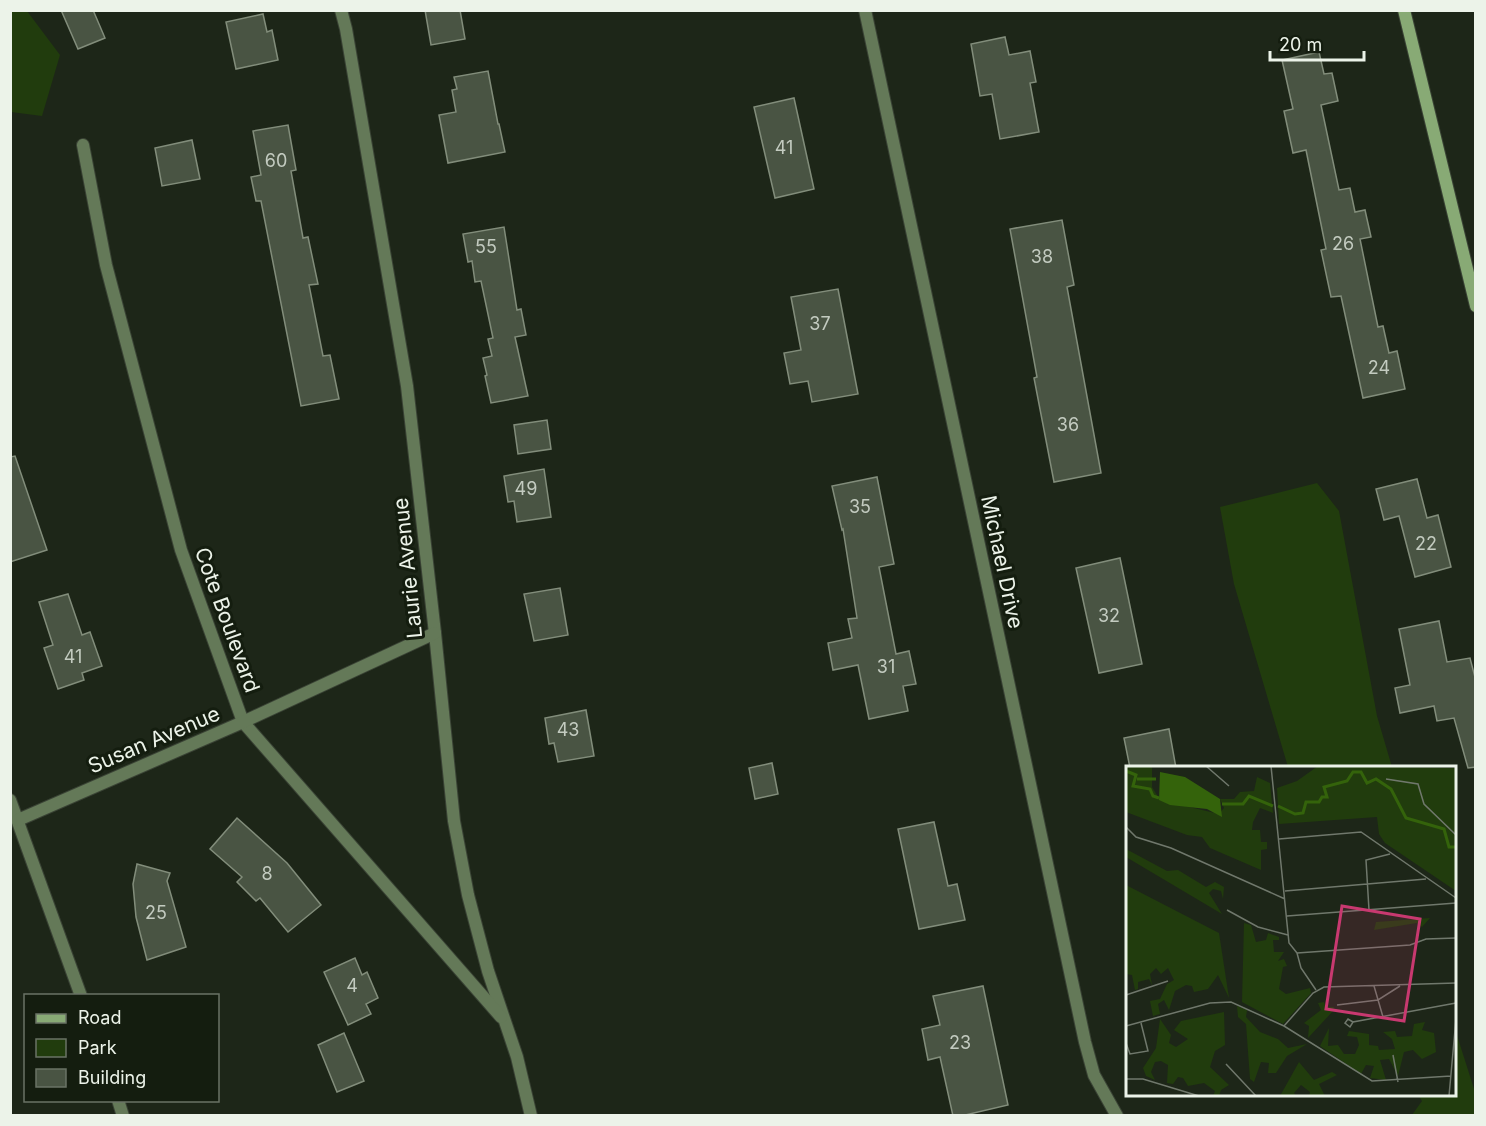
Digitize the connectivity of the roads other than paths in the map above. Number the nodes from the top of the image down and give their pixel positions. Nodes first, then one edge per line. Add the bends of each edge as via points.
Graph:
1 (341, 10) edge
2 (865, 10) edge
3 (1404, 10) edge
4 (83, 145) dead end
5 (1476, 306) edge
6 (435, 633) junction
7 (243, 723) junction
8 (10, 800) edge
9 (18, 820) junction
10 (80, 994) edge
11 (505, 1021) junction
12 (531, 1116) edge
13 (1117, 1116) edge

1 - 6 street, Laurie Avenue via 407,386
2 - 13 street, Michael Drive via 1085,1042 1094,1075
3 - 5 street
4 - 7 street, Cote Boulevard via 106,265 181,550
6 - 7 street, Susan Avenue
6 - 11 street, Laurie Avenue via 454,820 468,895
7 - 9 street, Susan Avenue
7 - 11 street, Cote Boulevard
8 - 9 street
9 - 10 street
11 - 12 street, Laurie Avenue

